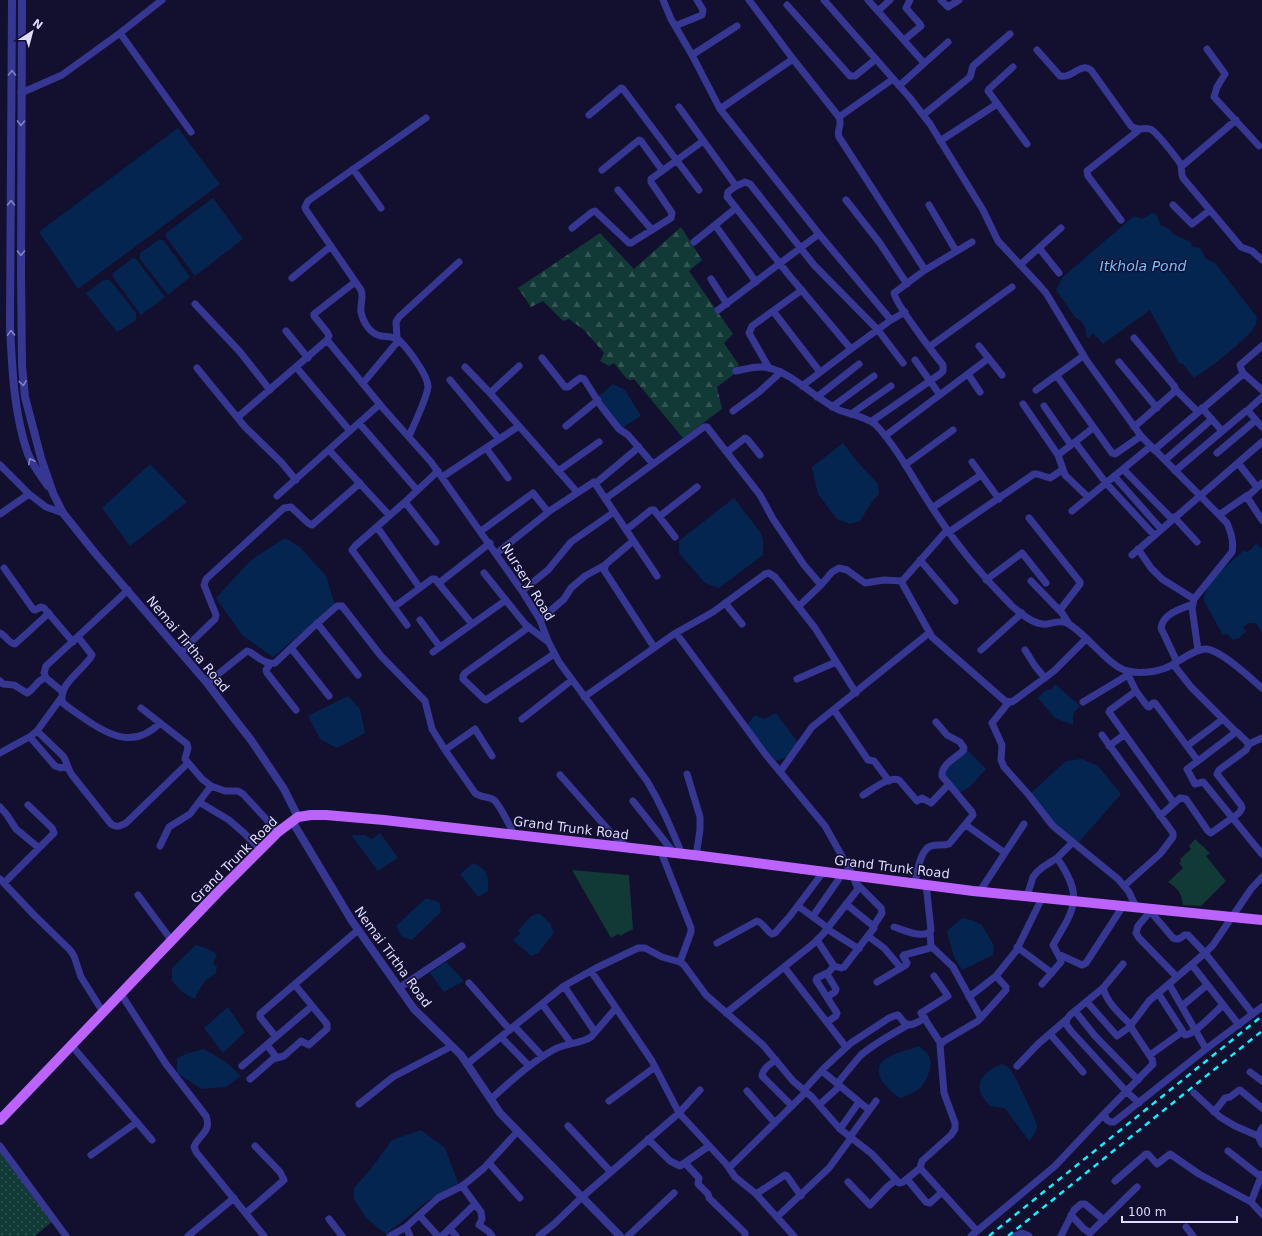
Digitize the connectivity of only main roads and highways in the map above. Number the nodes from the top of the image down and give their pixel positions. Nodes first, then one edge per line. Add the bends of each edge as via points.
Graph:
1 (1262, 920) edge
2 (0, 1120) edge

1 - 2 main road, Grand Trunk Road via 850,877 824,871 514,834 346,816 310,815 295,819 278,832

